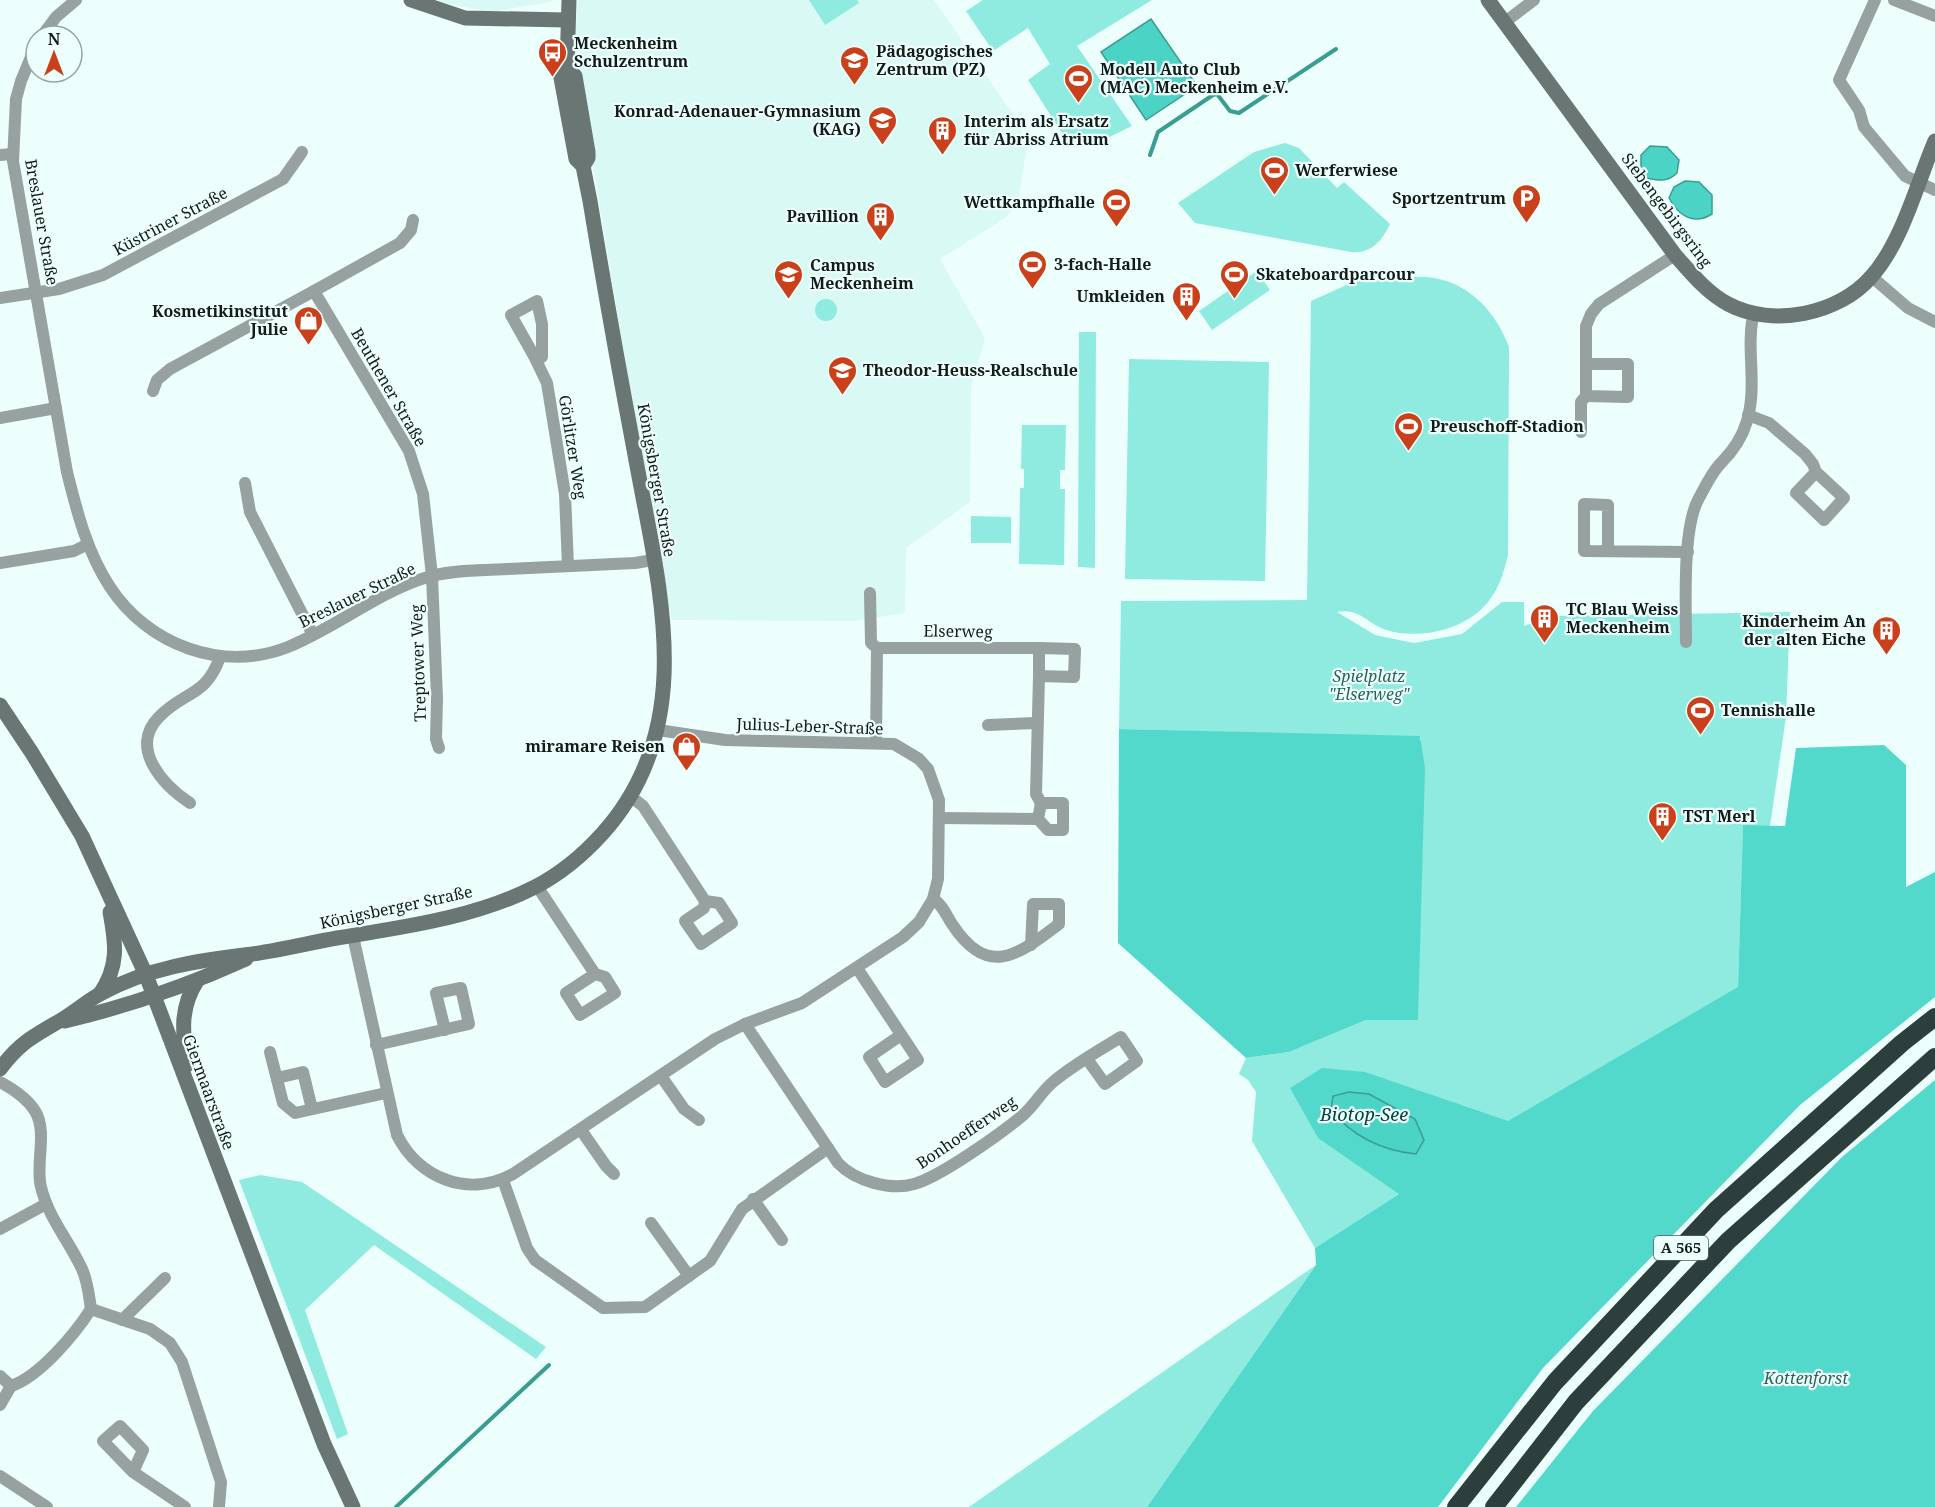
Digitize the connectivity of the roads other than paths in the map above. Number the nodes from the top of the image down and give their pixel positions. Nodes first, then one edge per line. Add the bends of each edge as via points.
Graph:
1 (76, 0) edge
2 (411, 0) edge
3 (568, 0) edge
4 (1488, 0) edge
5 (1534, 0) edge
6 (1875, 0) edge
7 (1894, 0) edge
8 (1935, 16) edge
9 (566, 20) junction
10 (1505, 22) junction
11 (51, 24) edge
12 (24, 74) edge
13 (1935, 141) edge
14 (302, 152) dead end
15 (6, 155) edge
16 (1918, 182) junction
17 (1935, 190) edge
18 (413, 220) dead end
19 (1675, 255) junction
20 (1872, 277) junction
21 (314, 291) junction
22 (37, 292) junction
23 (0, 298) edge
24 (1754, 312) junction
25 (1935, 322) edge
26 (538, 356) dead end
27 (1586, 364) junction
28 (153, 391) dead end
29 (1586, 396) junction
30 (56, 408) junction
31 (1749, 415) junction
32 (0, 418) edge
33 (1581, 432) dead end
34 (1816, 472) dead end
35 (246, 483) dead end
36 (88, 544) junction
37 (1608, 551) dead end
38 (1688, 552) junction
39 (653, 560) junction
40 (0, 563) edge
41 (568, 566) junction
42 (432, 576) junction
43 (870, 592) dead end
44 (313, 635) junction
45 (1686, 642) dead end
46 (877, 648) junction
47 (1039, 648) junction
48 (220, 657) junction
49 (1039, 676) junction
50 (0, 705) edge
51 (1036, 723) junction
52 (988, 725) dead end
53 (658, 730) junction
54 (876, 743) junction
55 (439, 748) dead end
56 (630, 796) junction
57 (190, 803) dead end
58 (1041, 803) junction
59 (939, 818) junction
60 (1038, 819) junction
61 (537, 886) junction
62 (107, 891) junction
63 (933, 899) junction
64 (705, 901) dead end
65 (353, 936) junction
66 (1031, 945) dead end
67 (260, 953) junction
68 (858, 968) junction
69 (595, 974) dead end
70 (146, 975) junction
71 (197, 981) junction
72 (100, 994) junction
73 (154, 996) junction
74 (1935, 1017) edge
75 (56, 1023) junction
76 (745, 1024) junction
77 (445, 1030) dead end
78 (900, 1035) dead end
79 (376, 1046) junction
80 (270, 1052) dead end
81 (1935, 1057) edge
82 (1087, 1059) dead end
83 (0, 1069) edge
84 (661, 1076) junction
85 (277, 1078) junction
86 (0, 1082) edge
87 (190, 1090) junction
88 (386, 1094) junction
89 (312, 1109) junction
90 (699, 1120) dead end
91 (581, 1130) junction
92 (828, 1148) junction
93 (615, 1174) dead end
94 (503, 1180) junction
95 (753, 1199) junction
96 (46, 1204) junction
97 (651, 1223) dead end
98 (0, 1229) edge
99 (782, 1240) dead end
100 (689, 1276) junction
101 (165, 1278) dead end
102 (91, 1309) junction
103 (122, 1320) junction
104 (0, 1376) edge
105 (10, 1386) junction
106 (0, 1406) edge
107 (132, 1472) dead end
108 (0, 1476) edge
109 (47, 1507) edge
110 (185, 1507) edge
111 (219, 1507) edge
112 (353, 1507) edge
113 (1456, 1507) edge
114 (1494, 1507) edge

1 - 11 street
2 - 9 street via 465,18
3 - 9 street, Königsberger Straße
4 - 10 street, Siebengebirgsring
5 - 10 street
6 - 16 street via 1839,80 1859,110 1864,127 1905,176
7 - 8 street
9 - 39 street, Königsberger Straße via 567,68 575,76 588,158 583,166
10 - 19 street, Siebengebirgsring
12 - 15 street, Breslauer Straße
13 - 16 street, Siebengebirgsring
14 - 22 street, Küstriner Straße via 283,179 114,270 79,284
15 - 22 street, Breslauer Straße
16 - 17 street
16 - 20 street, Siebengebirgsring via 1893,244
18 - 21 street via 411,230 400,243
19 - 24 street, Siebengebirgsring via 1700,283 1729,305
19 - 27 street via 1599,304 1586,326
20 - 24 street, Siebengebirgsring via 1852,295 1820,310 1799,314
20 - 25 street via 1908,308
21 - 28 street via 170,369 157,380
21 - 42 street, Beuthener Straße via 409,451 423,494
22 - 23 street, Küstriner Straße
22 - 30 street, Breslauer Straße
24 - 31 street via 1754,375
26 - 41 street, Görlitzer Weg via 566,494
27 - 29 street
27 - 29 street via 1628,364 1628,397
29 - 33 street via 1581,402
30 - 32 street
30 - 36 street, Breslauer Straße via 67,472
31 - 34 street via 1769,423 1805,454
31 - 38 street via 1736,446 1713,474 1694,508
35 - 44 street via 250,512
36 - 40 street via 74,551
36 - 48 street, Breslauer Straße via 114,592 147,627 185,648
37 - 38 street
38 - 45 street
39 - 41 street, Breslauer Straße
39 - 53 street, Königsberger Straße via 664,643 663,706
41 - 42 street, Breslauer Straße
42 - 44 street, Breslauer Straße
42 - 55 street, Treptower Weg
43 - 46 street via 871,643
44 - 48 street, Breslauer Straße via 261,655
46 - 47 street, Elserweg
46 - 54 street
47 - 49 street
47 - 49 street, Elserweg via 1075,649 1074,677
48 - 57 street via 207,684 158,717 148,736 147,752 161,779
49 - 51 street
50 - 62 street, Giermaarstraße via 82,836
51 - 52 street
51 - 58 street via 1036,794
53 - 54 street, Julius-Leber-Straße via 725,740
53 - 56 street, Königsberger Straße
54 - 59 street, Julius-Leber-Straße via 894,744 928,769 936,787
56 - 61 street, Königsberger Straße via 591,845
56 - 64 street via 643,806
58 - 60 street
58 - 60 street via 1063,803 1062,830 1048,830
59 - 60 street
59 - 63 street, Julius-Leber-Straße via 938,879
61 - 65 street, Königsberger Straße via 489,906
61 - 69 street
62 - 70 street, Giermaarstraße
62 - 72 street via 116,961
63 - 66 street via 940,903 970,947 990,957 1006,957
63 - 68 street, Julius-Leber-Straße via 919,922 903,937
65 - 67 street, Königsberger Straße
65 - 79 street, Julius-Leber-Straße
67 - 70 street, Königsberger Straße via 176,965
67 - 71 street, Königsberger Straße
68 - 76 street, Julius-Leber-Straße via 802,1003
68 - 78 street
70 - 72 street, Königsberger Straße
70 - 73 street, Giermaarstraße
71 - 73 street, Königsberger Straße
71 - 87 street via 189,993 182,1019
72 - 75 street, Königsberger Straße
73 - 75 street, Königsberger Straße
73 - 87 street, Giermaarstraße
74 - 113 highway, A 565 via 1716,1210 1555,1382
75 - 83 street via 21,1043
76 - 84 street, Julius-Leber-Straße via 715,1039
76 - 92 street, Bonhoefferweg
77 - 79 street
79 - 88 street, Julius-Leber-Straße
80 - 85 street
81 - 114 highway, A 565 via 1728,1241 1576,1402
82 - 92 street, Bonhoefferweg via 1053,1082 1022,1116 913,1185 892,1185 853,1176
84 - 90 street via 684,1109
84 - 91 street, Julius-Leber-Straße
85 - 89 street via 283,1103 295,1113
85 - 89 street via 303,1072
86 - 96 street via 24,1098 41,1125 38,1170
87 - 112 street, Giermaarstraße via 324,1444
88 - 89 street
88 - 94 street, Julius-Leber-Straße via 402,1146 429,1173 472,1186
91 - 93 street
91 - 94 street, Julius-Leber-Straße
92 - 95 street
94 - 100 street via 535,1260 603,1308 645,1307
95 - 99 street
95 - 100 street via 733,1220 710,1261
96 - 98 street
96 - 102 street via 82,1270
97 - 100 street
101 - 103 street
102 - 103 street
102 - 105 street via 80,1326 36,1371 24,1382
103 - 111 street via 150,1329 170,1343 182,1362 221,1482
104 - 105 street
105 - 106 street
107 - 110 street
108 - 109 street

